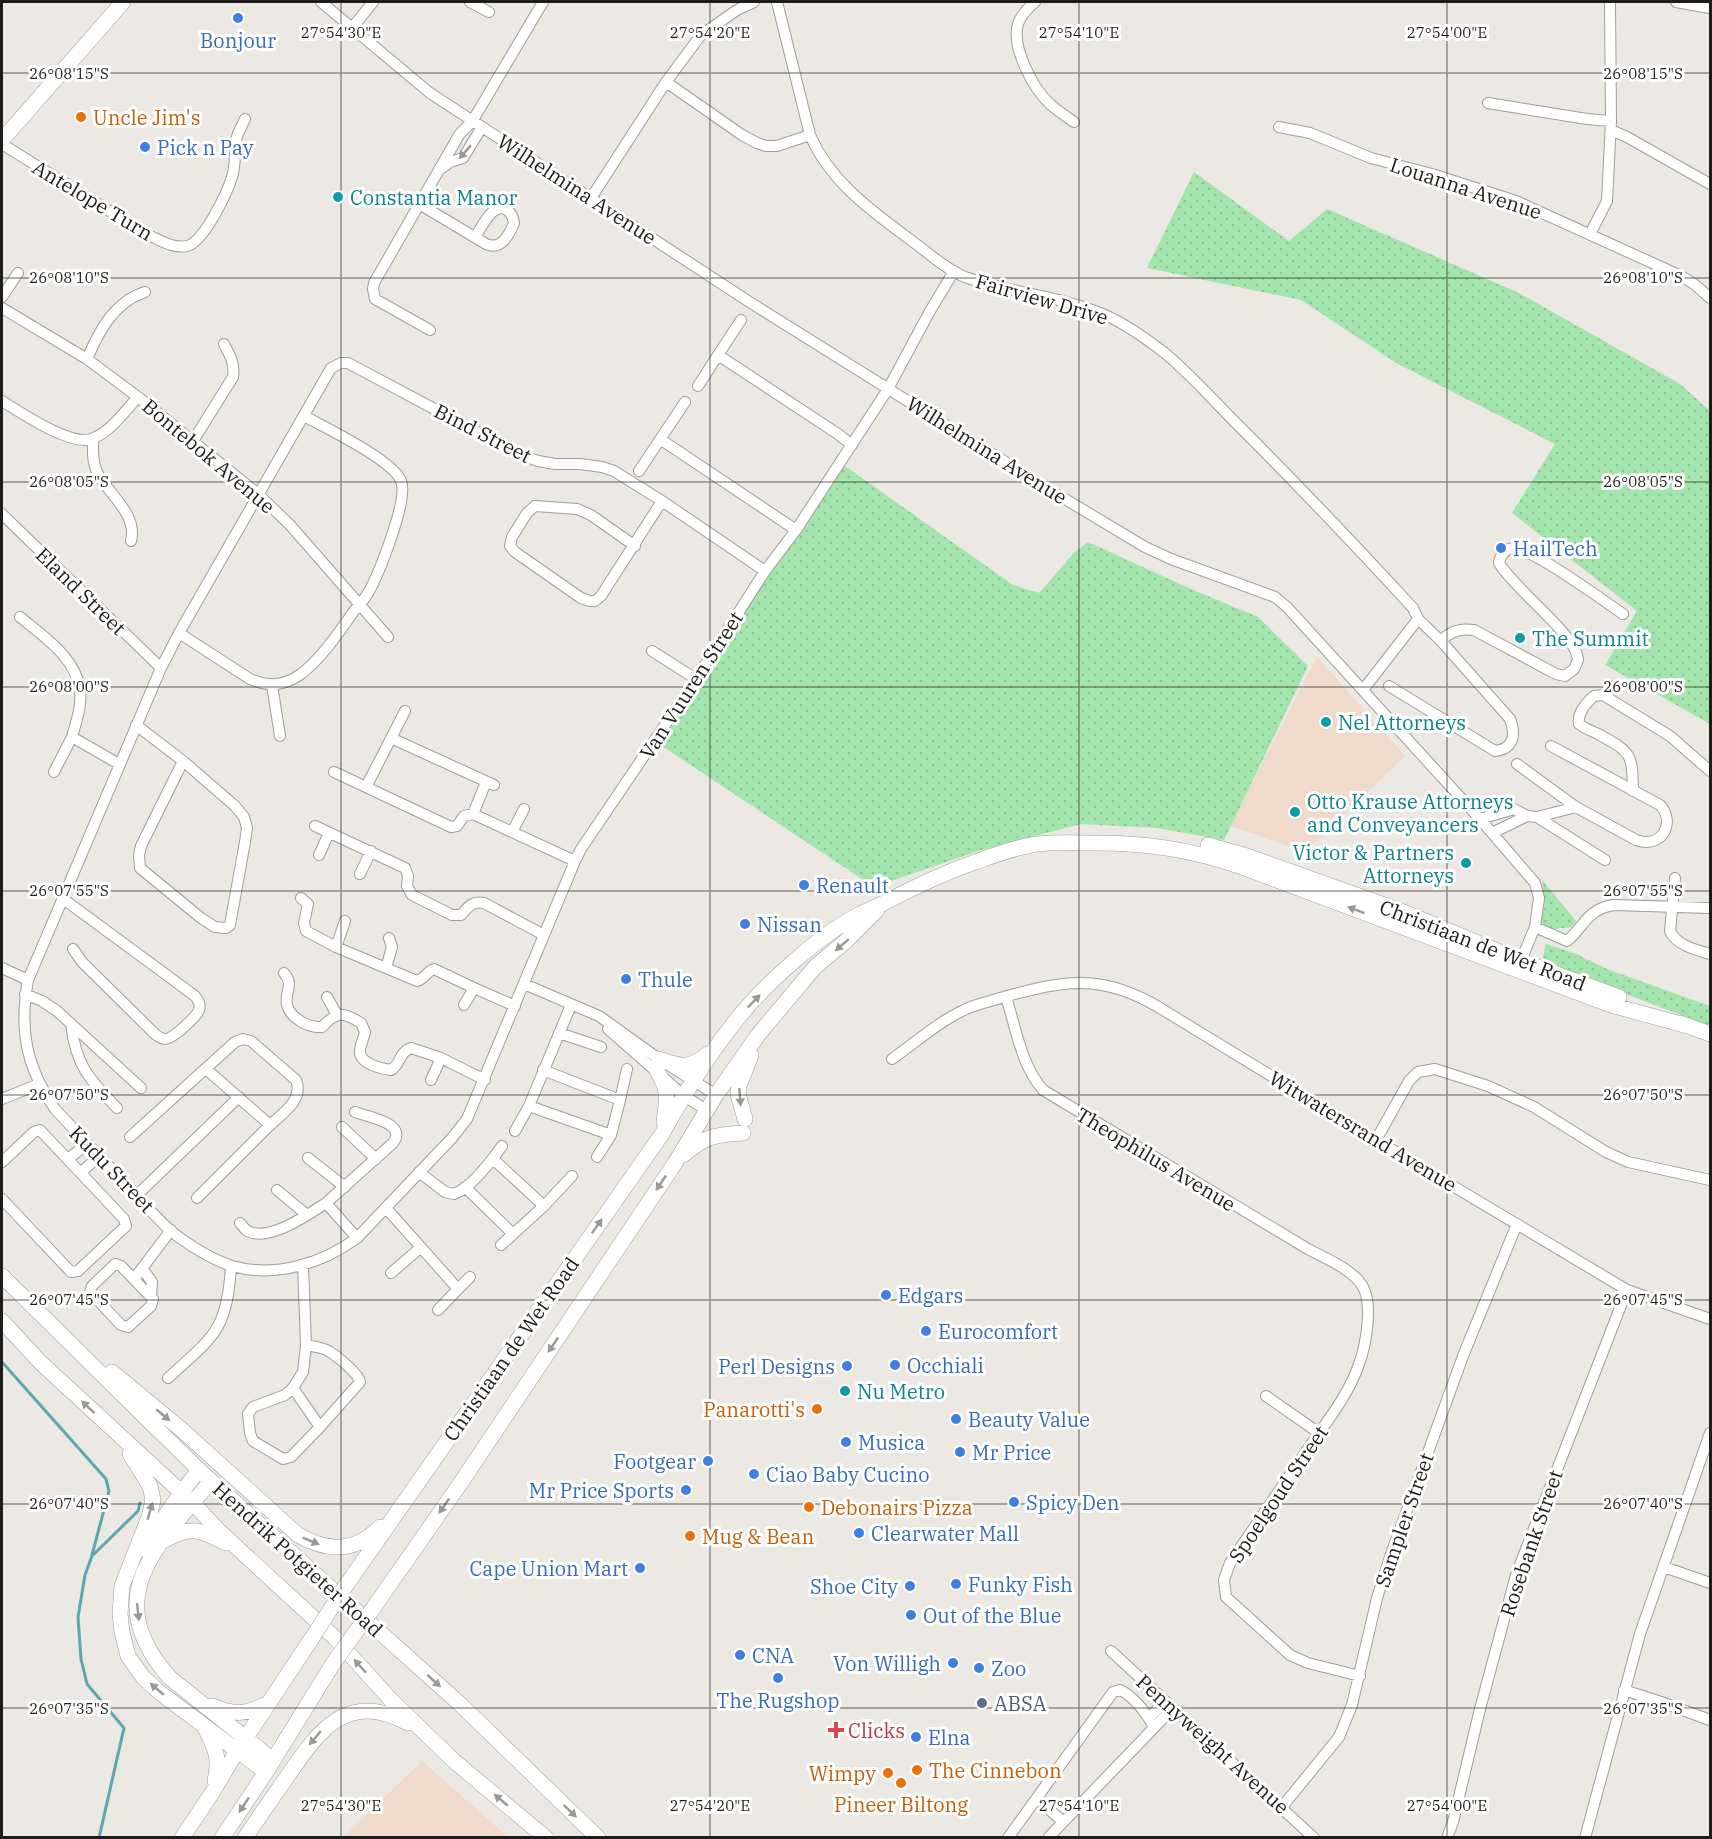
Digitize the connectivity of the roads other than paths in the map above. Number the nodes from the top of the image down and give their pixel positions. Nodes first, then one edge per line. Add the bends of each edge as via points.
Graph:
1 (123, 2) edge
2 (321, 2) edge
3 (373, 2) edge
4 (470, 2) edge
5 (543, 2) edge
6 (754, 2) edge
7 (777, 2) edge
8 (1035, 2) edge
9 (1610, 2) edge
10 (1676, 2) edge
11 (1710, 8) edge
12 (489, 12) dead end
13 (352, 28) junction
14 (666, 82) junction
15 (1488, 103) dead end
16 (245, 119) dead end
17 (1074, 122) dead end
18 (478, 124) junction
19 (1611, 126) junction
20 (1279, 128) dead end
21 (810, 135) junction
22 (2, 142) edge
23 (440, 170) junction
24 (1710, 184) edge
25 (591, 198) junction
26 (421, 205) junction
27 (1590, 234) junction
28 (475, 237) dead end
29 (954, 271) junction
30 (18, 273) dead end
31 (145, 292) dead end
32 (2, 297) edge
33 (1710, 298) edge
34 (2, 308) edge
35 (741, 321) dead end
36 (430, 330) dead end
37 (224, 344) dead end
38 (718, 355) junction
39 (87, 359) junction
40 (327, 373) joint
41 (698, 386) dead end
42 (888, 389) junction
43 (138, 397) junction
44 (2, 401) edge
45 (685, 402) dead end
46 (304, 416) junction
47 (660, 439) junction
48 (93, 440) junction
49 (193, 441) junction
50 (852, 445) junction
51 (639, 471) dead end
52 (258, 494) junction
53 (662, 501) junction
54 (2, 514) edge
55 (796, 530) junction
56 (131, 541) dead end
57 (635, 546) junction
58 (765, 571) junction
59 (359, 605) junction
60 (1623, 614) dead end
61 (20, 617) dead end
62 (1419, 619) junction
63 (179, 633) junction
64 (388, 637) dead end
65 (1442, 641) junction
66 (652, 651) dead end
67 (161, 668) junction
68 (696, 679) junction
69 (272, 685) junction
70 (1389, 686) dead end
71 (1363, 690) junction
72 (405, 711) dead end
73 (136, 725) junction
74 (280, 736) dead end
75 (72, 737) junction
76 (391, 738) junction
77 (1551, 746) dead end
78 (183, 760) junction
79 (119, 764) junction
80 (1517, 764) dead end
81 (1710, 771) edge
82 (54, 772) dead end
83 (334, 772) dead end
84 (366, 787) junction
85 (1633, 791) junction
86 (1576, 807) junction
87 (524, 808) dead end
88 (473, 814) junction
89 (1532, 816) junction
90 (1480, 819) junction
91 (315, 826) dead end
92 (329, 832) junction
93 (512, 832) junction
94 (1492, 832) junction
95 (371, 852) junction
96 (320, 855) dead end
97 (1605, 860) dead end
98 (575, 861) junction
99 (360, 874) dead end
100 (1675, 878) dead end
101 (62, 898) junction
102 (301, 898) dead end
103 (883, 903) junction
104 (1674, 906) junction
105 (1710, 908) edge
106 (345, 921) dead end
107 (1535, 927) junction
108 (544, 935) junction
109 (389, 938) dead end
110 (336, 947) junction
111 (73, 949) dead end
112 (1710, 954) edge
113 (1519, 966) junction
114 (2, 968) edge
115 (386, 968) junction
116 (284, 973) dead end
117 (28, 980) junction
118 (524, 984) junction
119 (474, 988) junction
120 (25, 994) junction
121 (327, 997) dead end
122 (1006, 997) junction
123 (464, 1005) dead end
124 (571, 1005) junction
125 (515, 1006) junction
126 (337, 1014) junction
127 (71, 1023) junction
128 (559, 1033) junction
129 (758, 1035) junction
130 (1710, 1035) edge
131 (717, 1046) junction
132 (601, 1047) dead end
133 (441, 1058) junction
134 (892, 1059) dead end
135 (658, 1065) junction
136 (206, 1069) junction
137 (627, 1069) dead end
138 (543, 1070) junction
139 (431, 1080) dead end
140 (484, 1080) junction
141 (693, 1082) junction
142 (39, 1084) junction
143 (141, 1088) dead end
144 (684, 1095) junction
145 (716, 1095) junction
146 (239, 1097) junction
147 (2, 1099) edge
148 (620, 1100) junction
149 (529, 1107) junction
150 (117, 1108) dead end
151 (706, 1110) junction
152 (354, 1112) dead end
153 (467, 1119) joint
154 (270, 1125) junction
155 (342, 1127) dead end
156 (516, 1131) dead end
157 (662, 1134) junction
158 (611, 1135) junction
159 (130, 1137) dead end
160 (1376, 1140) junction
161 (87, 1144) junction
162 (502, 1146) dead end
163 (100, 1156) junction
164 (597, 1157) dead end
165 (308, 1158) dead end
166 (68, 1159) junction
167 (376, 1159) junction
168 (493, 1159) junction
169 (2, 1162) edge
170 (675, 1163) junction
171 (81, 1172) junction
172 (419, 1172) junction
173 (572, 1176) dead end
174 (1710, 1180) edge
175 (345, 1187) junction
176 (465, 1187) junction
177 (277, 1190) dead end
178 (137, 1196) junction
179 (197, 1198) dead end
180 (2, 1199) edge
181 (326, 1203) junction
182 (544, 1206) junction
183 (386, 1208) junction
184 (307, 1215) junction
185 (240, 1223) dead end
186 (1516, 1224) junction
187 (171, 1230) junction
188 (513, 1234) junction
189 (357, 1238) junction
190 (501, 1245) dead end
191 (420, 1248) junction
192 (303, 1265) junction
193 (231, 1266) junction
194 (142, 1268) junction
195 (390, 1273) dead end
196 (2, 1276) edge
197 (470, 1277) dead end
198 (1357, 1278) joint
199 (134, 1279) junction
200 (458, 1289) junction
201 (1627, 1290) junction
202 (151, 1296) junction
203 (438, 1310) dead end
204 (37, 1312) junction
205 (1710, 1320) edge
206 (2, 1322) edge
207 (306, 1345) junction
208 (168, 1377) dead end
209 (293, 1388) junction
210 (1266, 1396) dead end
211 (320, 1427) junction
212 (114, 1430) junction
213 (1319, 1433) junction
214 (1710, 1433) edge
215 (1708, 1448) edge
216 (199, 1470) junction
217 (212, 1481) junction
218 (417, 1484) junction
219 (181, 1493) junction
220 (193, 1503) junction
221 (162, 1542) junction
222 (244, 1552) junction
223 (129, 1566) junction
224 (1664, 1567) junction
225 (1710, 1583) edge
226 (1111, 1652) dead end
227 (1359, 1676) junction
228 (1624, 1690) junction
229 (194, 1696) junction
230 (269, 1702) junction
231 (1165, 1708) junction
232 (1710, 1720) edge
233 (1152, 1722) junction
234 (204, 1724) junction
235 (246, 1738) junction
236 (237, 1751) junction
237 (454, 1761) junction
238 (270, 1766) junction
239 (212, 1793) junction
240 (1037, 1798) junction
241 (1282, 1808) junction
242 (1063, 1822) junction
243 (182, 1838) edge
244 (222, 1838) edge
245 (246, 1838) edge
246 (546, 1838) edge
247 (598, 1838) edge
248 (1008, 1838) edge
249 (1048, 1838) edge
250 (1314, 1838) edge
251 (1448, 1838) edge
252 (1585, 1838) edge

1 - 22 main road
2 - 13 street, Wilhelmina Avenue
3 - 13 street
4 - 12 street
5 - 18 street
6 - 14 street via 701,35
7 - 21 street, Fairview Drive
8 - 17 street via 1018,25 1018,48 1040,93
9 - 19 street
10 - 11 street
13 - 18 street, Wilhelmina Avenue via 430,93
14 - 21 street via 757,143 777,146
14 - 25 street
15 - 19 street
16 - 22 street, Antelope Turn via 236,138 228,189 203,233 186,246 148,235
18 - 23 street via 462,129
18 -> 23 street via 463,158
18 - 25 street, Wilhelmina Avenue
19 - 24 street
19 - 27 street via 1607,201
20 - 27 street, Louanna Avenue via 1310,133 1371,158 1516,201
21 - 29 street, Fairview Drive via 831,171 854,196
23 - 26 street
25 - 42 street, Wilhelmina Avenue
26 - 28 street
26 - 36 street via 374,283 373,295
27 - 33 street, Louanna Avenue via 1681,276
29 - 42 street, Van Vuuren Street
29 - 62 street, Fairview Drive via 1105,315 1167,355 1316,504
30 - 32 street
31 - 39 street via 112,314
34 - 39 street, Bontebok Avenue
35 - 38 street
37 - 49 street via 233,361 233,377
38 - 41 street
38 - 50 street
39 - 43 street, Bontebok Avenue
40 - 46 street, Kudu Street
40 - 53 street, Bind Street via 337,364 348,363 521,455 546,462 602,467
42 - 50 street, Van Vuuren Street
42 - 71 street, Wilhelmina Avenue via 1145,547 1275,597
43 - 48 street
43 - 49 street, Bontebok Avenue
44 - 48 street via 71,439
45 - 47 street
46 - 52 street, Kudu Street
46 - 59 street via 388,465 401,481 404,492 388,544 374,582
47 - 51 street
47 - 55 street
48 - 56 street via 97,473 128,518
49 - 52 street, Bontebok Avenue
50 - 55 street, Van Vuuren Street
52 - 59 street, Bontebok Avenue
52 - 63 street, Kudu Street
53 - 57 street
53 - 58 street, Bind Street
54 - 67 street, Eland Street
55 - 58 street, Van Vuuren Street
57 - 57 street via 601,596 590,601 515,552 510,544 527,513 541,506 577,508
58 - 68 street, Van Vuuren Street
59 - 64 street, Bontebok Avenue
59 - 69 street via 302,673
60 - 65 street via 1546,563 1514,548 1502,554 1499,563 1574,646 1578,660 1574,669 1556,675 1474,630 1454,632
61 - 75 street via 68,661 78,680 80,706
62 - 65 street, Fairview Drive
62 - 71 street
63 - 67 street, Kudu Street
63 - 69 street via 250,679
65 - 70 street, Fairview Drive via 1510,719 1514,736 1508,746 1495,751 1487,747
66 - 68 street
67 - 73 street, Kudu Street
68 - 98 street, Van Vuuren Street
69 - 74 street
71 - 90 street, Wilhelmina Avenue
72 - 76 street
73 - 78 street
73 - 79 street, Kudu Street
75 - 79 street
75 - 82 street
76 - 84 street
76 - 88 street via 490,784
77 - 85 street
78 - 78 street via 235,806 247,828 230,925 226,928 215,927 201,918 140,868 138,862 141,846
79 - 101 street, Kudu Street
80 - 86 street
81 - 85 street via 1650,723 1603,695 1594,696 1581,711 1579,724 1625,749 1632,763
83 - 84 street
84 - 88 street via 451,827 467,814
85 - 86 street via 1666,811 1666,829 1654,840 1636,840
86 - 89 street
87 - 93 street
88 - 93 street
89 - 90 street via 1514,809
89 - 94 street
89 - 97 street
90 - 94 street, Wilhelmina Avenue
91 - 92 street
92 - 95 street
92 - 96 street
93 - 98 street
94 - 107 street, Wilhelmina Avenue via 1535,883 1539,898
95 - 99 street
95 - 108 street via 405,868 412,896 452,915 461,915 473,903 484,903
98 - 108 street, Van Vuuren Street
100 - 104 street
101 - 111 street via 195,996 199,1010 176,1035 163,1039
101 - 117 street, Kudu Street
102 - 110 street via 308,904 304,923 308,933
103 - 113 main road, Christiaan de Wet Road via 933,878 1014,849 1067,841 1144,844 1210,855
103 -> 129 main road, Christiaan de Wet Road via 815,968
131 -> 103 main road, Christiaan de Wet Road via 743,1012 801,955 860,914
104 - 105 street
104 - 107 street via 1602,907 1567,941
104 - 112 street via 1670,930 1673,937
106 - 110 street
107 - 113 street, Wilhelmina Avenue
108 - 118 street, Van Vuuren Street
109 - 115 street via 392,947
110 - 115 street
113 - 130 main road, Christiaan de Wet Road via 1611,1005
114 - 117 street
115 - 119 street via 417,981 434,969
116 - 126 street via 290,982 287,1005 300,1021 322,1027
117 - 120 street, Kudu Street
118 - 124 street
118 - 125 street, Van Vuuren Street
119 - 123 street
119 - 125 street
120 - 127 street via 42,1001
120 - 142 street, Kudu Street via 24,1033
121 - 126 street
122 - 134 street, Witwatersrand Avenue via 962,1011
122 - 160 street, Witwatersrand Avenue via 1035,988 1076,984 1101,984 1141,997
122 - 198 street, Theophilus Avenue via 1025,1060 1043,1090
124 - 128 street
124 - 135 street via 611,1023
125 - 140 street, Van Vuuren Street
126 - 133 street via 364,1027 360,1055 366,1062 391,1070 402,1053 411,1048
127 - 143 street
127 - 150 street via 74,1043 87,1075
128 - 132 street
128 - 138 street
129 - 145 main road, Christiaan de Wet Road
129 -> 170 main road via 739,1086 744,1126 705,1138
131 - 135 main road via 691,1065
131 - 141 main road, Christiaan de Wet Road
133 - 139 street
133 - 140 street
135 - 141 street
135 - 144 street
135 - 157 main road via 667,1096
136 - 146 street
136 - 154 street via 235,1042 246,1040 296,1080 299,1087 294,1102
136 - 159 street
137 - 148 street
138 - 148 street
138 - 149 street
140 - 153 street, Van Vuuren Street
141 - 144 main road, Christiaan de Wet Road
141 - 145 street
142 - 147 street
142 - 161 street, Kudu Street via 55,1109
144 - 151 street
144 - 157 main road, Christiaan de Wet Road
145 - 151 main road, Christiaan de Wet Road
146 - 154 street
146 - 178 street
148 - 158 street
149 - 156 street
149 - 158 street
151 - 170 main road, Christiaan de Wet Road
152 - 167 street via 391,1124 396,1130 396,1140
153 - 172 street, Kudu Street
154 - 179 street
155 - 167 street
218 -> 157 main road, Christiaan de Wet Road
158 - 164 street
160 - 174 street via 1409,1082 1418,1072 1435,1069 1488,1086 1533,1107 1628,1162
160 - 186 street, Witwatersrand Avenue
161 - 163 street, Kudu Street
161 - 166 street
162 - 168 street
163 - 171 street
163 - 178 street, Kudu Street
165 - 175 street
166 - 169 street via 37,1130
166 - 171 street
167 - 175 street
168 - 176 street
168 - 182 street
170 -> 238 main road, Christiaan de Wet Road, bridge via 334,1662
171 - 180 street via 126,1226 75,1272 68,1270
172 - 176 street via 445,1192 454,1194
172 - 183 street, Kudu Street
173 - 182 street
175 - 181 street
176 - 188 street
177 - 184 street
178 - 187 street, Kudu Street
181 - 184 street
181 - 189 street
182 - 188 street
183 - 189 street, Kudu Street
183 - 191 street
184 - 185 street via 261,1234 247,1231
186 - 201 street, Witwatersrand Avenue
186 - 227 street, Sampler Street via 1390,1557
187 - 193 street, Kudu Street via 205,1254
187 - 194 street
188 - 190 street
189 - 192 street, Kudu Street via 324,1258
191 - 195 street
191 - 200 street
192 - 193 street, Kudu Street via 275,1269
192 - 207 street
193 - 208 street via 228,1304 219,1325 203,1347
194 - 199 street
194 - 202 street via 152,1282
196 - 204 main road, Hendrik Potgieter Road
197 - 200 street
198 - 213 street, Spoelgoud Street via 1366,1296 1368,1314 1363,1350 1341,1401
199 - 202 street
199 - 202 street via 115,1264 90,1292 124,1327 131,1326 151,1306
200 - 203 street
201 - 205 street, Witwatersrand Avenue
201 - 251 street, Rosebank Street via 1516,1575
204 - 216 main road, Hendrik Potgieter Road
204 -> 218 main road via 311,1542 339,1548 358,1544 386,1521
212 -> 206 main road, Hendrik Potgieter Road
207 - 209 street via 303,1372
207 - 211 street via 330,1352 360,1379 359,1385
209 - 211 street
209 - 211 street via 250,1409 253,1441 287,1459
210 - 213 street
212 - 219 main road, Hendrik Potgieter Road
223 -> 212 main road via 153,1495
213 - 227 street, Spoelgoud Street via 1230,1563 1224,1588 1226,1597 1290,1655
214 - 215 street
215 - 224 street
216 - 217 main road, Hendrik Potgieter Road
216 - 219 main road
217 - 220 main road
217 -> 247 main road, Hendrik Potgieter Road via 460,1704
218 - 230 main road, Christiaan de Wet Road, bridge
219 - 220 main road, Hendrik Potgieter Road
219 - 223 main road
220 - 221 main road
220 - 222 main road, Hendrik Potgieter Road
221 - 222 main road via 183,1531 201,1531
221 -> 229 main road via 146,1566 136,1594 140,1629 156,1661
237 -> 222 main road, Hendrik Potgieter Road via 334,1637
234 -> 223 main road via 159,1692 128,1656 120,1614 122,1586
224 - 225 street
224 - 228 street
226 - 231 street, Pennyweight Avenue
227 - 241 street, Sampler Street via 1339,1737
228 - 232 street
228 - 252 street
229 - 230 main road via 232,1713 254,1710
229 - 235 main road
230 - 235 main road, Christiaan de Wet Road
231 - 233 street
231 - 241 street, Pennyweight Avenue
233 - 240 street via 1128,1694 1113,1692
233 - 242 street
234 - 236 main road
234 - 239 main road via 218,1759
235 - 236 main road, Christiaan de Wet Road
235 - 238 main road
236 - 238 main road
236 - 239 main road, Christiaan de Wet Road
237 -> 245 main road via 394,1715 355,1712 322,1731
246 -> 237 main road, Hendrik Potgieter Road
238 -> 244 main road, Christiaan de Wet Road
239 - 243 main road, Christiaan de Wet Road
240 - 242 street
240 - 248 street
241 - 250 street, Pennyweight Avenue
242 - 249 street

